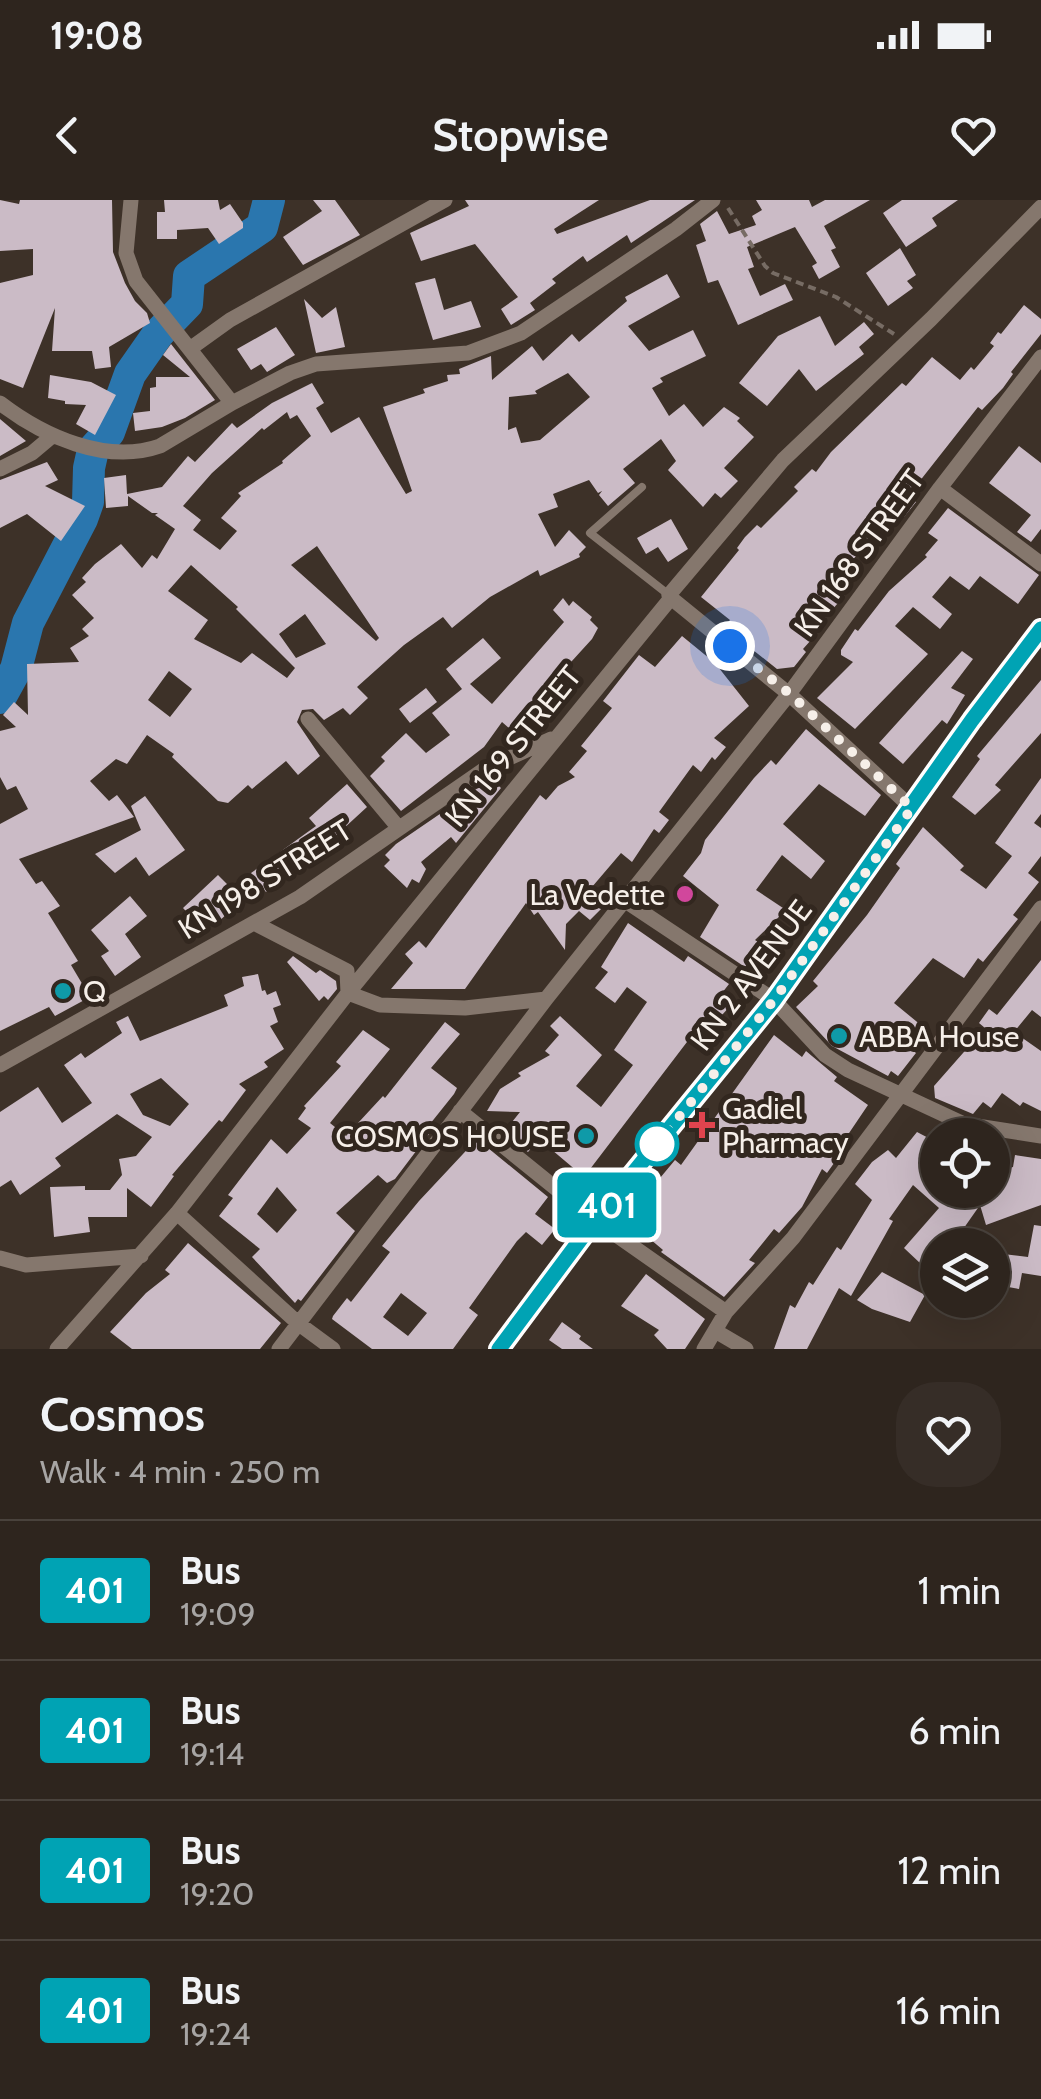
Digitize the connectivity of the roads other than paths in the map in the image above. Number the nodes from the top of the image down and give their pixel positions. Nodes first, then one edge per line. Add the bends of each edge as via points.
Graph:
1 (130, 200) edge
2 (445, 200) edge
3 (713, 200) edge
4 (1041, 207) edge
5 (191, 348) junction
6 (1041, 357) edge
7 (0, 403) edge
8 (232, 403) junction
9 (51, 438) junction
10 (0, 469) edge
11 (642, 487) dead end
12 (940, 488) junction
13 (1041, 564) edge
14 (669, 596) junction
15 (1041, 630) edge
16 (790, 694) junction
17 (308, 719) dead end
18 (556, 737) junction
19 (912, 808) junction
20 (398, 827) junction
21 (624, 900) junction
22 (1041, 908) edge
23 (254, 922) junction
24 (348, 993) junction
25 (546, 999) junction
26 (774, 1000) junction
27 (0, 1065) edge
28 (900, 1097) junction
29 (460, 1112) junction
30 (1041, 1136) edge
31 (177, 1213) junction
32 (595, 1220) junction
33 (141, 1256) junction
34 (0, 1258) edge
35 (726, 1312) junction
36 (299, 1324) junction
37 (717, 1332) junction
38 (57, 1349) edge
39 (280, 1349) edge
40 (333, 1349) edge
41 (499, 1349) edge
42 (704, 1349) edge
43 (746, 1349) edge

1 - 5 street via 126,253 136,281
2 - 5 street
3 - 8 street via 521,333 468,352 316,364
4 - 14 street, KN 169 STREET via 783,460
5 - 8 street
6 - 12 street, KN 168 STREET
7 - 9 street
8 - 9 street via 139,454
9 - 10 street
11 - 14 lane via 590,533
12 - 13 street
12 - 16 street, KN 168 STREET
14 - 16 street
14 - 18 street, KN 169 STREET
15 - 19 main road, KN 2 AVENUE
16 - 19 street
16 - 21 street, KN 168 STREET
17 - 20 street
18 - 20 street, KN 198 STREET via 484,770
18 - 24 street, KN 169 STREET
19 - 26 main road, KN 2 AVENUE
20 - 23 street, KN 198 STREET
21 - 25 street, KN 168 STREET
21 - 26 street
22 - 28 street
23 - 24 street via 347,971
23 - 27 street, KN 198 STREET
24 - 25 street via 380,1005 465,1008
24 - 31 street, KN 169 STREET
25 - 29 street, KN 168 STREET
26 - 28 street via 826,1055
26 - 32 main road, KN 2 AVENUE
28 - 30 street via 964,1124
28 - 35 street via 793,1238
29 - 32 street
29 - 36 street, KN 168 STREET
31 - 33 street, KN 169 STREET
31 - 36 street
32 - 35 street
32 - 41 main road, KN 2 AVENUE
33 - 34 street via 26,1265
33 - 38 street, KN 169 STREET
35 - 37 street
36 - 39 street, KN 168 STREET
36 - 40 street
37 - 42 street
37 - 43 street

